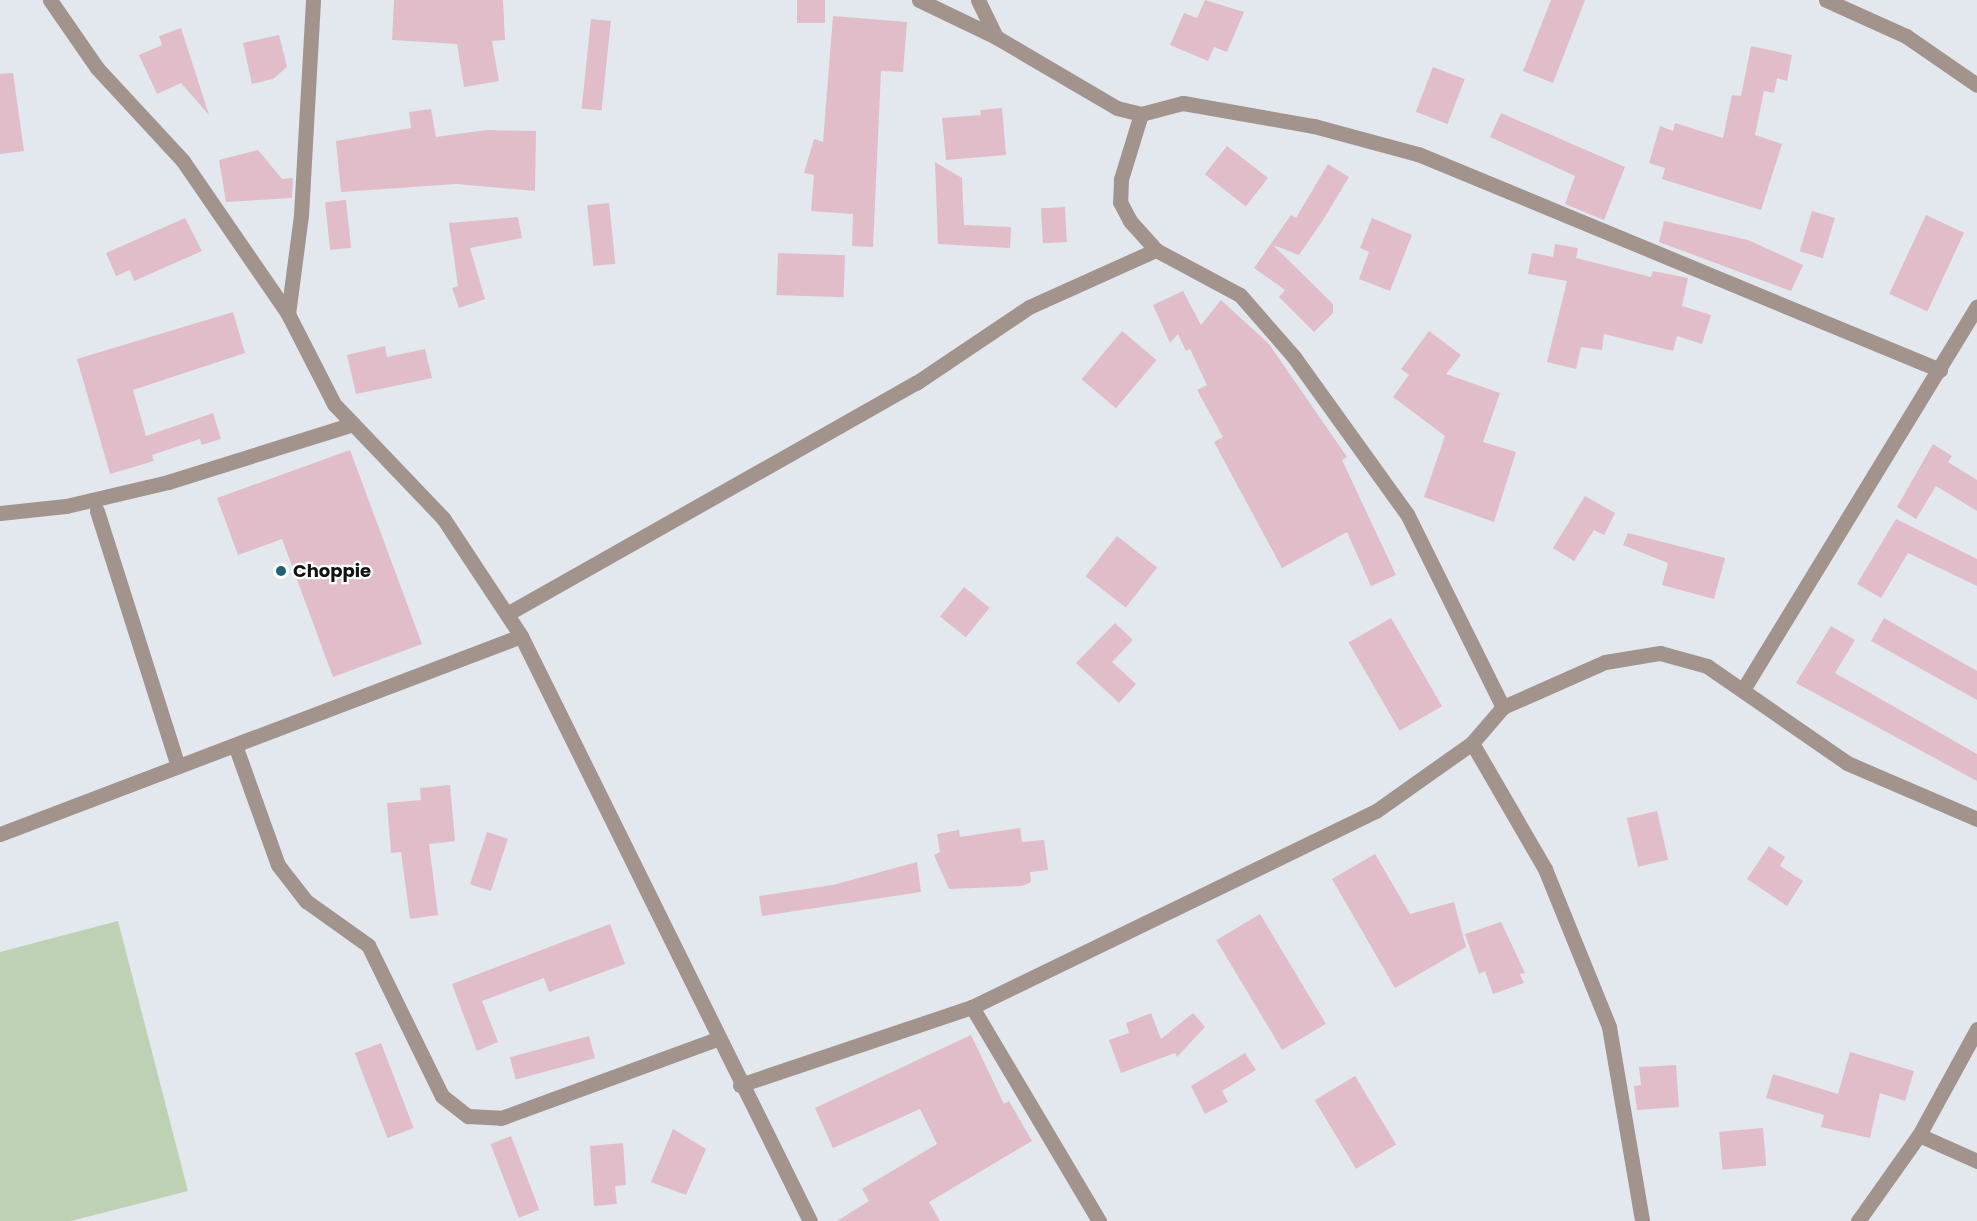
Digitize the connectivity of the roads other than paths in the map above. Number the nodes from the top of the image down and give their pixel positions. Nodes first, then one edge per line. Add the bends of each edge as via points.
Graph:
1 (50, 0) edge
2 (313, 0) edge
3 (918, 0) edge
4 (978, 0) edge
5 (1826, 0) edge
6 (996, 37) junction
7 (1977, 85) edge
8 (1141, 114) junction
9 (1156, 250) junction
10 (1977, 306) edge
11 (288, 314) junction
12 (1940, 370) junction
13 (353, 424) junction
14 (97, 510) dead end
15 (0, 513) edge
16 (507, 614) junction
17 (521, 636) junction
18 (1744, 688) junction
19 (1503, 707) junction
20 (1472, 743) junction
21 (235, 745) junction
22 (178, 766) junction
23 (1977, 819) edge
24 (0, 834) edge
25 (972, 1006) junction
26 (1977, 1029) edge
27 (717, 1039) junction
28 (740, 1085) junction
29 (1919, 1136) junction
30 (1977, 1161) edge
31 (810, 1221) edge
32 (1099, 1221) edge
33 (1642, 1221) edge
34 (1858, 1221) edge

1 - 11 street via 97,68 183,161
2 - 11 street via 301,214
3 - 6 street
4 - 6 street
5 - 7 street via 1906,36
6 - 8 street via 1118,108
8 - 9 street via 1121,179 1120,202 1130,221
8 - 12 street via 1183,103 1314,126 1418,154
9 - 16 street via 1029,307 916,383
9 - 19 street via 1240,295 1294,357 1407,514
10 - 12 street
11 - 13 street via 318,378
12 - 18 street
13 - 15 street via 168,482 66,506
13 - 16 street via 443,518
14 - 22 street
16 - 17 street
17 - 21 street
17 - 27 street
18 - 19 street via 1707,666 1660,653 1605,662
18 - 23 street via 1847,763
19 - 20 street
20 - 25 street via 1376,811
20 - 33 street via 1545,869 1609,1027
21 - 22 street
21 - 27 street via 278,865 306,901 368,945 442,1096 468,1116 501,1118
22 - 24 street
25 - 28 street
25 - 32 street
26 - 29 street
27 - 28 street
28 - 31 street
29 - 30 street
29 - 34 street

